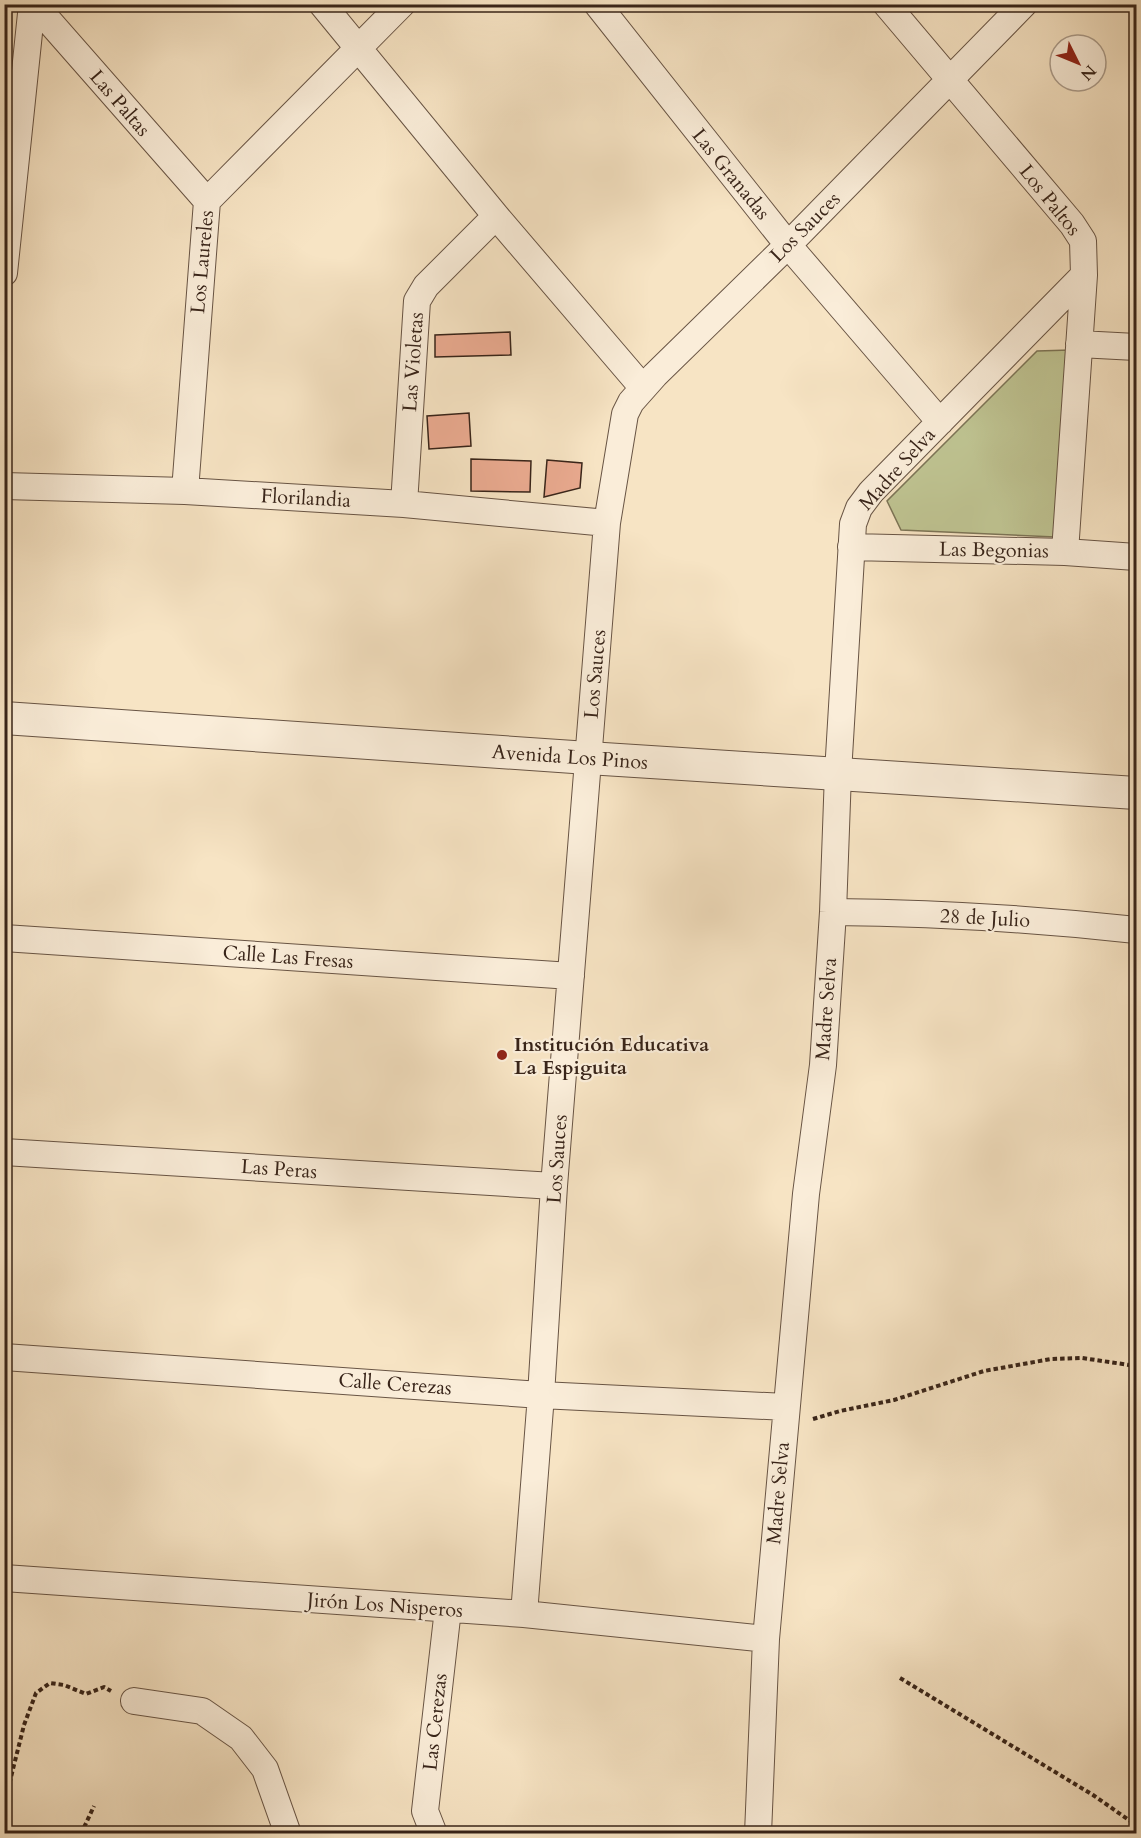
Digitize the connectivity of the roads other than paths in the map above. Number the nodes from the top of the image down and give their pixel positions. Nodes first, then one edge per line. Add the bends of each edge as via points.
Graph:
1 (33, 4) edge
2 (322, 4) edge
3 (402, 4) edge
4 (597, 4) edge
5 (886, 4) edge
6 (1024, 4) edge
7 (359, 48) junction
8 (950, 81) junction
9 (207, 201) junction
10 (496, 216) junction
11 (788, 245) junction
12 (4, 273) edge
13 (1084, 275) junction
14 (1079, 344) junction
15 (1137, 347) edge
16 (643, 388) junction
17 (940, 422) junction
18 (4, 486) edge
19 (185, 491) junction
20 (404, 504) junction
21 (607, 523) junction
22 (851, 547) junction
23 (1065, 552) junction
24 (1137, 557) edge
25 (4, 718) edge
26 (588, 758) junction
27 (838, 773) junction
28 (1137, 793) edge
29 (833, 912) junction
30 (1137, 930) edge
31 (4, 938) edge
32 (571, 976) junction
33 (4, 1152) edge
34 (554, 1186) junction
35 (4, 1357) edge
36 (541, 1395) junction
37 (785, 1417) junction
38 (4, 1578) edge
39 (447, 1609) junction
40 (524, 1614) junction
41 (766, 1639) junction
42 (134, 1701) road end
43 (288, 1833) edge
44 (434, 1833) edge
45 (758, 1833) edge

1 - 9 street, Las Paltas
1 - 12 street
2 - 7 street
3 - 7 street, Los Laureles
4 - 11 street, Las Granadas
5 - 8 street, Los Paltos
6 - 8 street, Los Sauces
7 - 9 street, Los Laureles
7 - 10 street
8 - 11 street, Los Sauces
8 - 13 street, Los Paltos via 1077,230 1083,241
9 - 19 street, Los Laureles
10 - 16 street
10 - 20 street, Las Violetas via 426,286 417,301
11 - 16 street, Los Sauces
11 - 17 street, Las Granadas
13 - 14 street, Los Paltos
13 - 17 street, Madre Selva
14 - 15 street
14 - 23 street, Los Paltos
16 - 21 street, Los Sauces via 626,414
17 - 22 street, Madre Selva via 859,508
18 - 19 street, Florilandia
19 - 20 street, Florilandia
20 - 21 street, Florilandia
21 - 26 street, Los Sauces
22 - 23 street, Las Begonias
22 - 27 street, Madre Selva
23 - 24 street, Las Begonias
25 - 26 street, Avenida Los Pinos
26 - 27 street, Avenida Los Pinos
26 - 32 street, Los Sauces
27 - 28 street, Avenida Los Pinos
27 - 29 street, Madre Selva
29 - 30 street, 28 de Julio via 1054,921
29 - 37 street, Madre Selva via 823,1065 806,1194
31 - 32 street, Calle Las Fresas
32 - 34 street, Los Sauces
33 - 34 street, Las Peras
34 - 36 street, Los Sauces
35 - 36 street, Calle Cerezas
36 - 37 street, Calle Cerezas
36 - 40 street, Los Sauces
37 - 41 street, Madre Selva
38 - 39 street, Jirón Los Nisperos
39 - 40 street, Jirón Los Nisperos
39 - 44 street, Las Cerezas via 425,1811
40 - 41 street, Jirón Los Nisperos
41 - 45 street, Madre Selva
42 - 43 street via 202,1711 242,1738 265,1769

